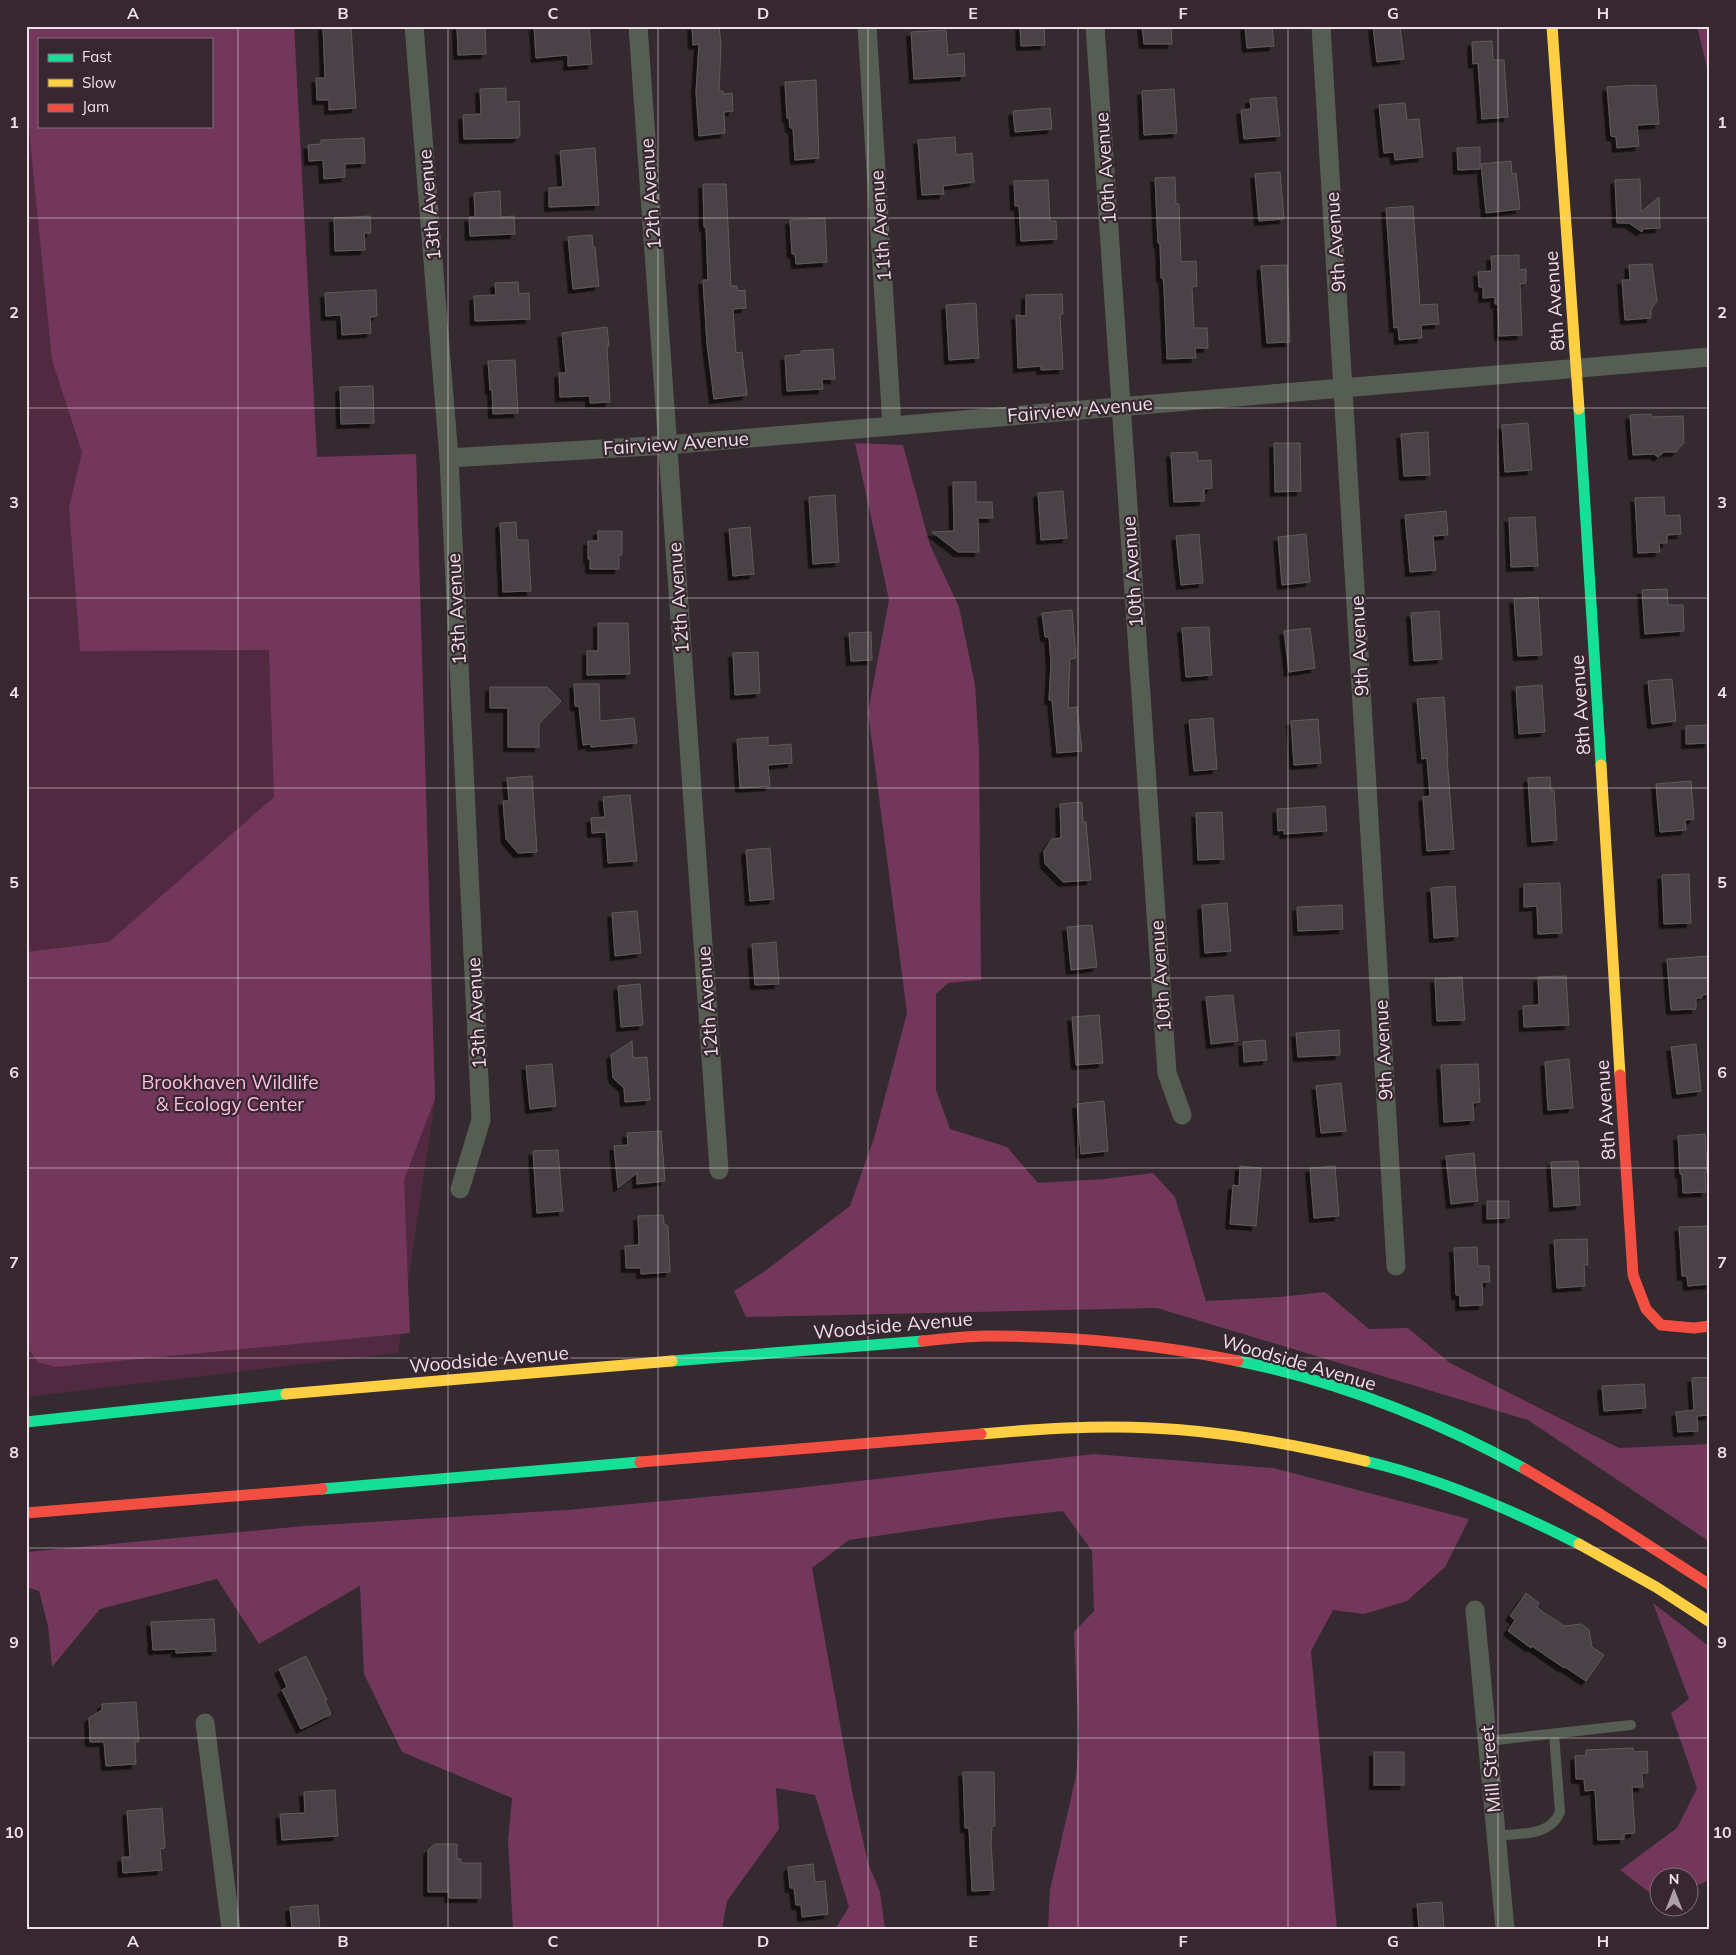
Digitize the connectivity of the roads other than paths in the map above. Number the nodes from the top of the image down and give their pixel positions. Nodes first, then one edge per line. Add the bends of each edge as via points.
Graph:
1 (414, 26) edge
2 (638, 26) edge
3 (867, 26) edge
4 (1095, 26) edge
5 (1321, 26) edge
6 (1552, 26) edge
7 (1710, 357) edge
8 (1576, 369) junction
9 (1344, 388) junction
10 (1120, 406) junction
11 (892, 426) junction
12 (668, 445) junction
13 (449, 458) junction
14 (1182, 1115) dead end
15 (719, 1170) dead end
16 (460, 1190) dead end
17 (1396, 1266) dead end
18 (1710, 1326) edge
19 (26, 1422) edge
20 (26, 1513) edge
21 (1710, 1585) edge
22 (1475, 1610) dead end
23 (1710, 1622) edge
24 (205, 1723) dead end
25 (1631, 1725) dead end
26 (1554, 1734) junction
27 (1488, 1741) junction
28 (1496, 1836) junction
29 (231, 1929) edge
30 (1505, 1929) edge

1 - 13 street, 13th Avenue
2 - 12 street, 12th Avenue
3 - 11 street, 11th Avenue
4 - 10 street, 10th Avenue
5 - 9 street, 9th Avenue
6 - 8 main road, 8th Avenue
7 - 8 street, Fairview Avenue
8 - 9 street, Fairview Avenue
8 - 18 main road, 8th Avenue via 1633,1275 1646,1309 1661,1325
9 - 10 street, Fairview Avenue
9 - 17 street, 9th Avenue
10 - 11 street, Fairview Avenue
10 - 14 street, 10th Avenue via 1167,1073
11 - 12 street, Fairview Avenue
12 - 13 street, Fairview Avenue
12 - 15 street, 12th Avenue
13 - 16 street, 13th Avenue via 481,1120
19 - 21 main road, Woodside Avenue via 358,1387 986,1336 1060,1337 1135,1344 1210,1355 1283,1372 1352,1392 1420,1419 1552,1484
20 - 23 main road via 993,1433 1138,1427 1284,1442 1422,1477 1488,1500 1559,1532 1622,1566
22 - 27 street, Mill Street
24 - 29 street
25 - 26 lane
26 - 27 lane
26 - 28 lane via 1560,1812 1556,1821 1539,1831
27 - 28 street, Mill Street
28 - 30 street, Mill Street

